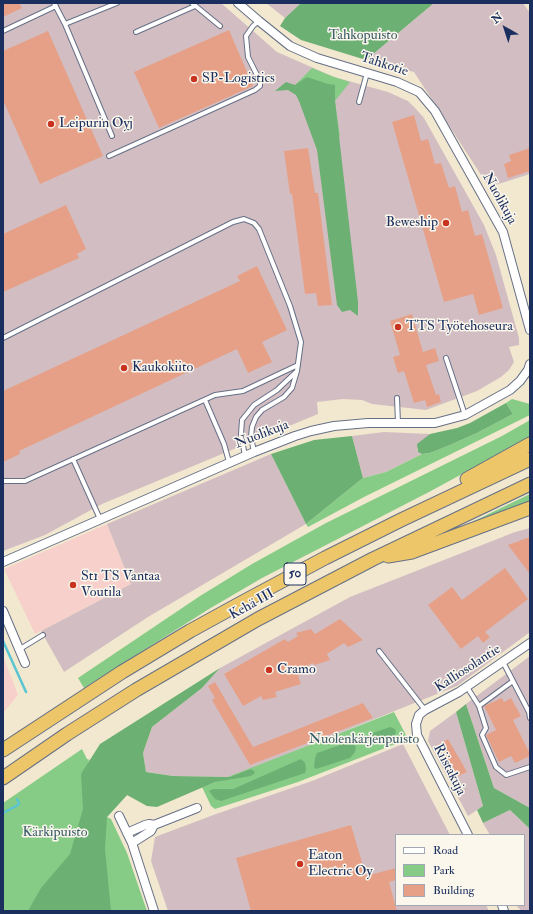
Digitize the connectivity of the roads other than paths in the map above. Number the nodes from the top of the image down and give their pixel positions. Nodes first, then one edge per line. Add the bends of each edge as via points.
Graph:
1 (117, 3) edge
2 (238, 3) edge
3 (194, 4) edge
4 (55, 5) edge
5 (259, 21) junction
6 (65, 24) junction
7 (220, 26) dead end
8 (3, 31) edge
9 (136, 32) dead end
10 (367, 73) junction
11 (419, 92) joint
12 (359, 102) dead end
13 (112, 136) dead end
14 (109, 156) dead end
15 (530, 330) edge
16 (3, 338) edge
17 (446, 358) dead end
18 (530, 364) edge
19 (298, 365) junction
20 (297, 371) junction
21 (397, 398) dead end
22 (205, 400) junction
23 (465, 415) junction
24 (398, 423) junction
25 (530, 444) edge
26 (254, 452) junction
27 (245, 456) junction
28 (73, 459) junction
29 (530, 459) edge
30 (229, 462) junction
31 (3, 481) edge
32 (530, 484) edge
33 (530, 508) edge
34 (100, 519) junction
35 (401, 520) junction
36 (373, 559) junction
37 (3, 562) edge
38 (3, 611) edge
39 (43, 635) dead end
40 (530, 643) edge
41 (20, 649) junction
42 (379, 651) dead end
43 (26, 662) dead end
44 (503, 662) junction
45 (513, 681) junction
46 (467, 687) junction
47 (479, 706) junction
48 (422, 712) junction
49 (530, 718) edge
50 (3, 750) edge
51 (530, 767) edge
52 (3, 778) edge
53 (197, 808) dead end
54 (119, 816) dead end
55 (154, 825) junction
56 (127, 833) junction
57 (467, 834) edge
58 (132, 844) junction
59 (154, 911) edge

1 - 6 lane
2 - 5 street, Tahkotie
3 - 7 lane
3 - 9 lane
4 - 6 lane
4 - 8 lane
5 - 10 street, Tahkotie via 290,46 317,58
5 - 14 lane via 246,36 248,57 260,81 260,86 256,90
6 - 13 lane
10 - 11 street, Tahkotie
10 - 12 lane
11 - 15 street, Nuolikuja via 435,110 503,232
16 - 19 lane via 233,222 244,219 254,223 259,229 290,306 302,342
17 - 23 lane
18 - 23 street, Nuolikuja via 528,370 510,390
19 - 20 lane
19 - 22 lane via 243,390 215,395
20 - 26 lane via 292,388 284,397 262,410 256,417 251,437
20 - 27 lane via 277,390 254,405 242,420 241,434
21 - 24 lane
22 - 28 lane
22 - 30 lane
23 - 24 street, Nuolikuja via 435,423
24 - 26 street, Nuolikuja via 334,426 306,432
25 - 35 highway via 451,487
26 - 27 street, Nuolikuja
27 - 30 street, Nuolikuja
28 - 31 lane via 25,482
28 - 34 lane
29 - 35 highway, Kehä III / 50
30 - 34 street, Nuolikuja
32 - 36 highway, Kehä III / 50
33 - 36 highway via 412,552
34 - 37 street, Nuolikuja
35 - 50 highway, Kehä III / 50 via 190,631
36 - 52 highway, Kehä III / 50 via 258,619 136,690
38 - 41 street
39 - 41 lane
40 - 44 street, Kalliosolantie
41 - 43 street
42 - 48 lane
44 - 45 lane
44 - 46 street, Kalliosolantie
45 - 47 lane
45 - 49 lane
46 - 47 lane
46 - 48 street, Kalliosolantie
47 - 51 lane via 486,728 482,735 496,767 506,775
48 - 57 street, Riistakuja via 416,724 417,735
53 - 55 street
54 - 56 street
55 - 56 street via 145,824
55 - 58 street
56 - 58 street
58 - 59 street

